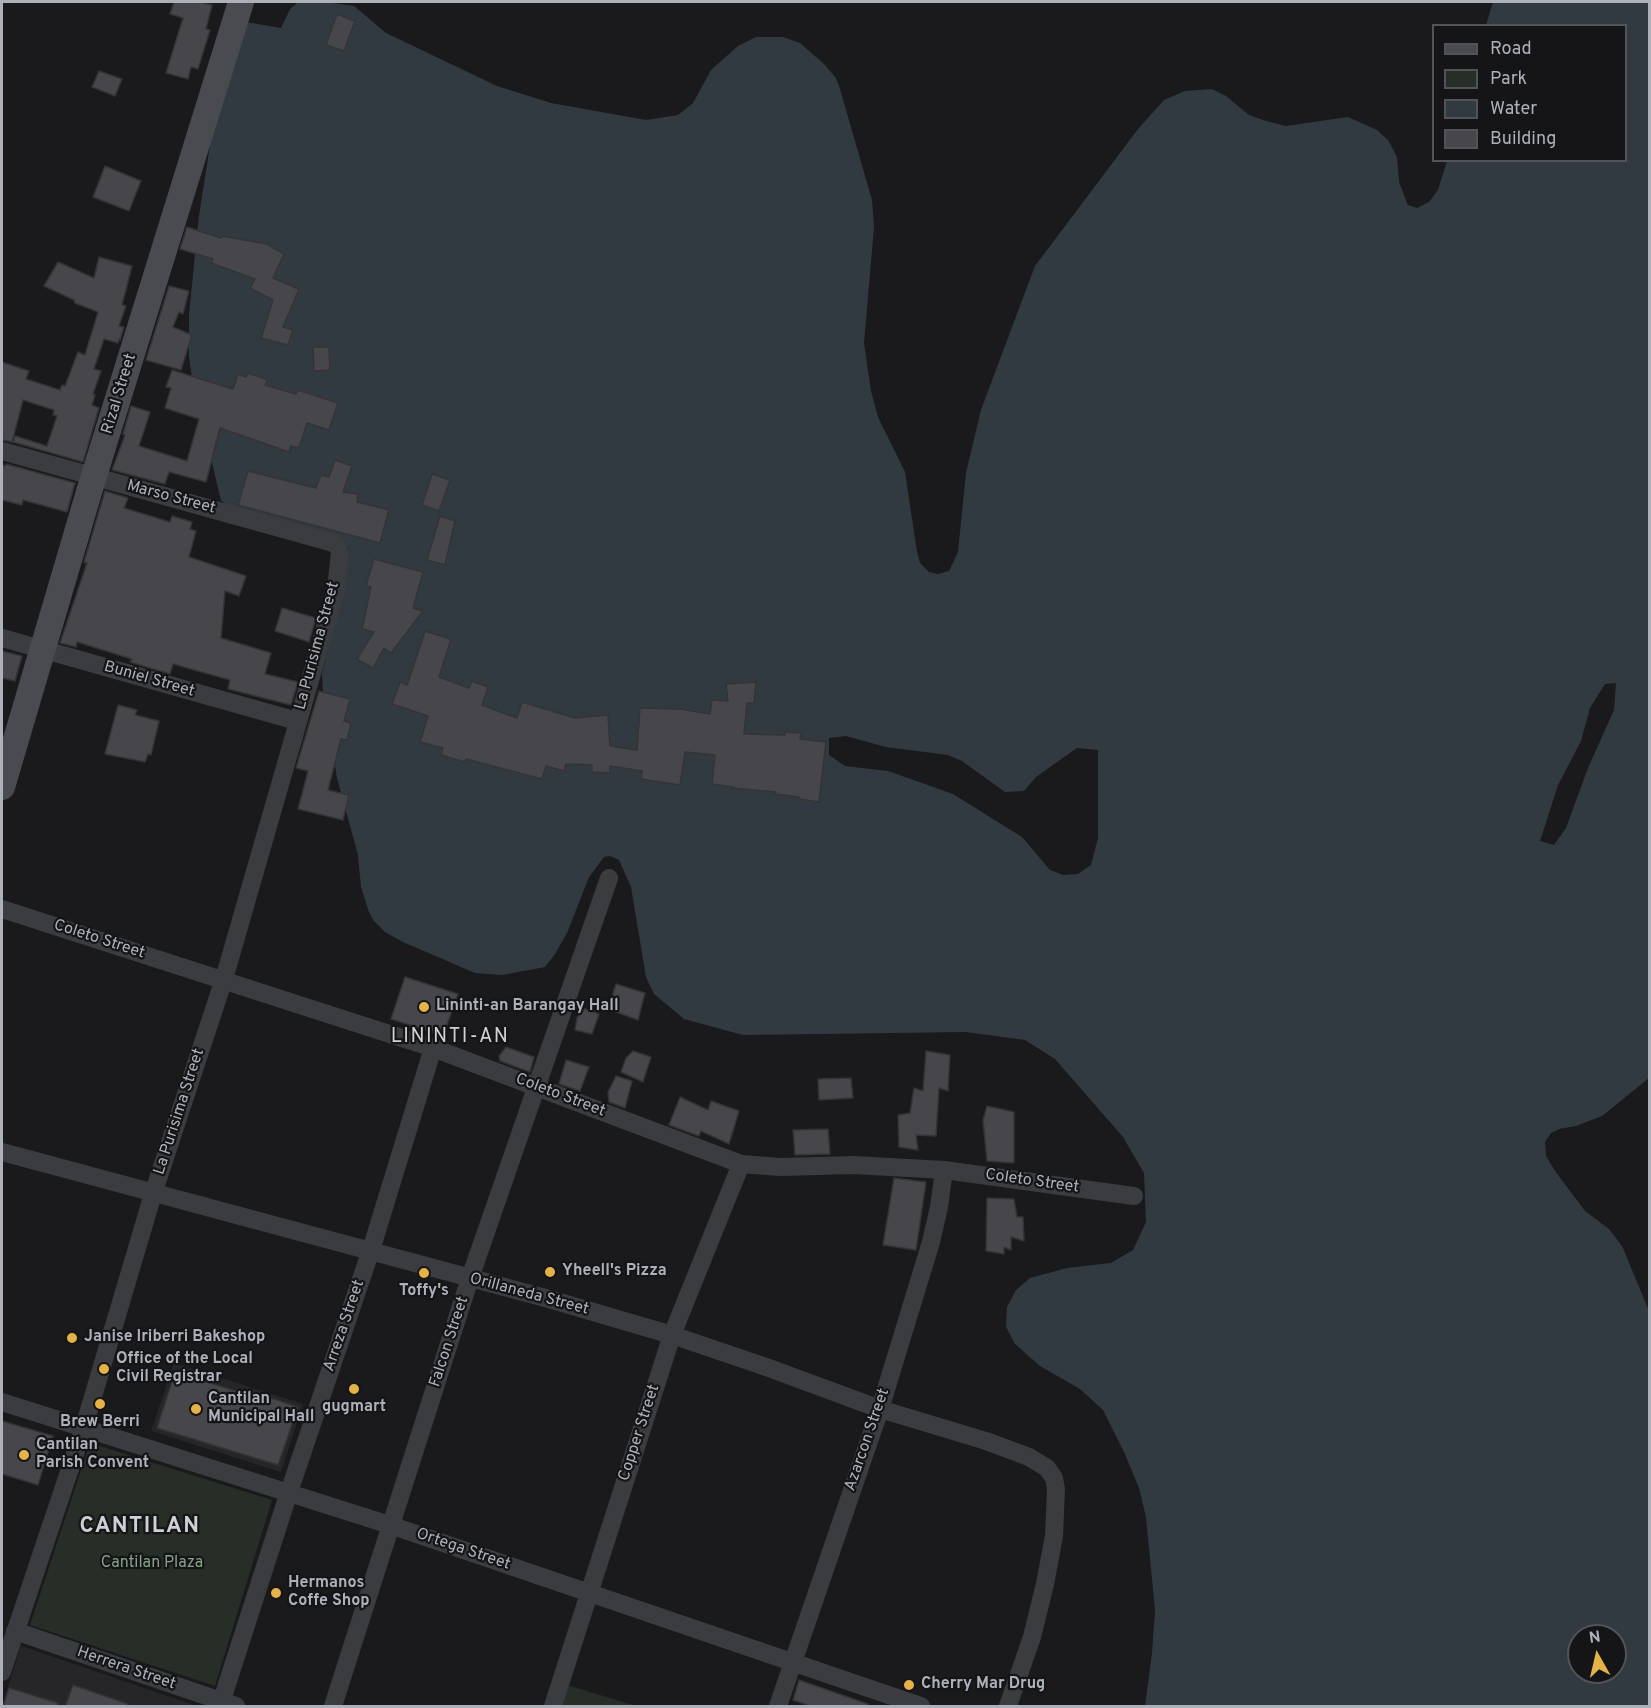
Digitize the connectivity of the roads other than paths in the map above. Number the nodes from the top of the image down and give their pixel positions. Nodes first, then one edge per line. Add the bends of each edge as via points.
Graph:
1 (241, 2) edge
2 (2, 451) edge
3 (94, 477) junction
4 (339, 548) joint
5 (2, 638) edge
6 (43, 650) junction
7 (297, 722) junction
8 (2, 787) edge
9 (609, 878) dead end
10 (2, 909) edge
11 (224, 979) junction
12 (434, 1048) junction
13 (535, 1088) junction
14 (2, 1152) edge
15 (741, 1164) junction
16 (944, 1170) junction
17 (153, 1194) junction
18 (1134, 1196) dead end
19 (371, 1250) junction
20 (470, 1278) junction
21 (672, 1335) junction
22 (2, 1402) edge
23 (880, 1409) junction
24 (84, 1427) junction
25 (289, 1492) junction
26 (390, 1525) junction
27 (588, 1593) junction
28 (15, 1631) junction
29 (792, 1663) junction
30 (2, 1672) edge
31 (226, 1705) edge
32 (333, 1707) edge
33 (554, 1707) edge
34 (778, 1707) edge
35 (921, 1707) edge
36 (1008, 1707) edge

1 - 3 street, Rizal Street
2 - 3 street, Marso Street
3 - 4 street, Marso Street via 330,542
3 - 6 street, Rizal Street
4 - 7 street, La Purisima Street via 336,590
5 - 6 street, Buniel Street
6 - 7 street, Buniel Street
6 - 8 street, Rizal Street
7 - 11 street, La Purisima Street
9 - 13 street, Falcon Street
10 - 11 street, Coleto Street
11 - 12 street, Coleto Street
11 - 17 street, La Purisima Street
12 - 13 street, Coleto Street
12 - 19 street, Arreza Street
13 - 15 street, Coleto Street
13 - 20 street, Falcon Street
14 - 17 street, Orillaneda Street
15 - 16 street, Coleto Street
15 - 21 street, Copper Street
16 - 18 street, Coleto Street
16 - 23 street, Azarcon Street via 931,1242
17 - 19 street, Orillaneda Street
17 - 24 street, La Purisima Street
19 - 20 street, Orillaneda Street
19 - 25 street, Arreza Street
20 - 21 street, Orillaneda Street
20 - 26 street, Falcon Street
21 - 23 street, Orillaneda Street
21 - 27 street, Copper Street
22 - 24 street, Ortega Street
23 - 29 street, Azarcon Street
23 - 36 street, Orillaneda Street via 1029,1457 1047,1468 1054,1478 1054,1536 1045,1584
24 - 25 street, Ortega Street
24 - 28 street, La Purisima Street
25 - 26 street, Ortega Street
25 - 31 street, Arreza Street
26 - 27 street, Ortega Street
26 - 32 street, Falcon Street
27 - 29 street, Ortega Street
27 - 33 street, Copper Street
28 - 30 street, La Purisima Street
28 - 31 street, Herrera Street
29 - 34 street, Azarcon Street
29 - 35 street, Ortega Street

